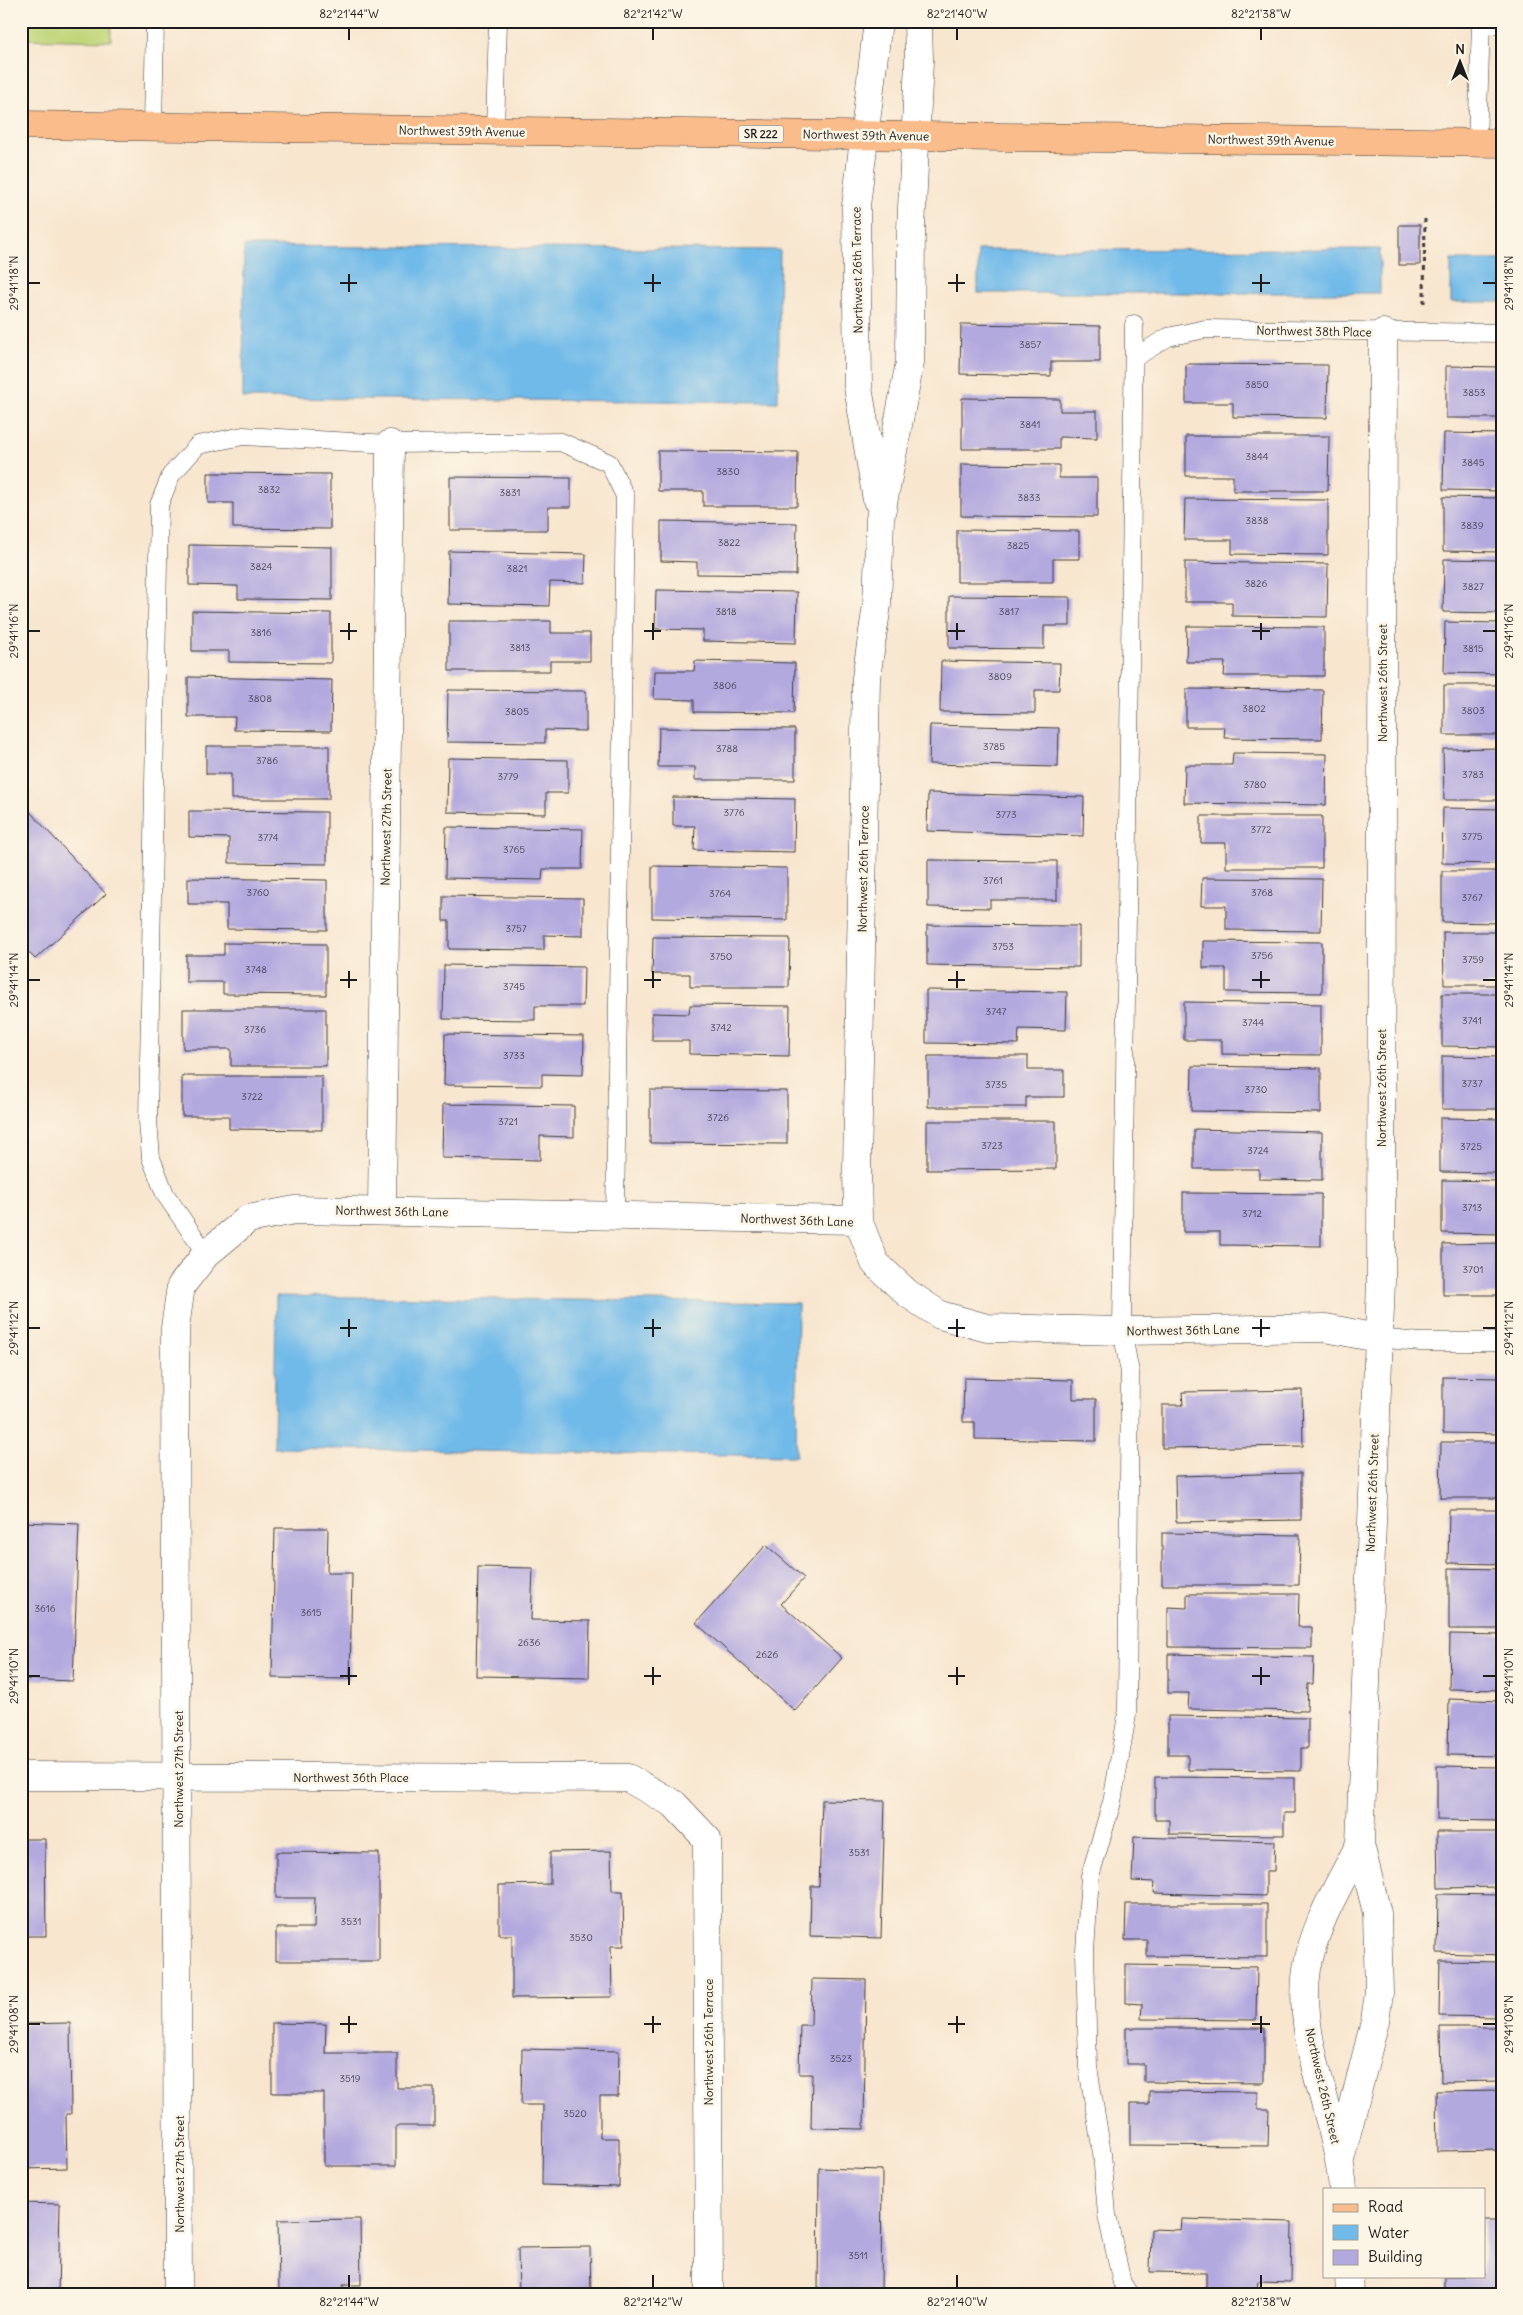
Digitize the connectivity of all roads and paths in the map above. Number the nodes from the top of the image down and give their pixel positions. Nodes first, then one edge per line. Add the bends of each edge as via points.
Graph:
1 (155, 21) edge
2 (498, 21) edge
3 (878, 21) edge
4 (918, 21) edge
5 (1502, 24) edge
6 (21, 125) edge
7 (153, 127) junction
8 (495, 131) junction
9 (864, 135) junction
10 (914, 136) junction
11 (1490, 143) edge
12 (1425, 216) dead end
13 (1134, 324) dead end
14 (1383, 333) junction
15 (1502, 333) edge
16 (1424, 334) junction
17 (1134, 358) junction
18 (390, 444) junction
19 (880, 519) junction
20 (382, 1210) junction
21 (615, 1216) junction
22 (858, 1220) junction
23 (206, 1254) junction
24 (1122, 1331) junction
25 (1377, 1338) junction
26 (1502, 1342) edge
27 (178, 1775) junction
28 (21, 1776) edge
29 (674, 1804) joint
30 (1360, 1844) junction
31 (1340, 2160) junction
32 (1342, 2188) edge
33 (1349, 2278) edge
34 (178, 2294) edge
35 (708, 2294) edge
36 (1129, 2294) edge
37 (1350, 2294) edge

1 - 7 lane
2 - 8 lane
3 - 9 street, Northwest 26th Terrace
4 - 10 street, Northwest 26th Terrace
5 - 11 lane via 1481,24
6 - 7 main road, Northwest 39th Avenue / SR 222
7 - 8 main road, Northwest 39th Avenue / SR 222
8 - 9 main road, Northwest 39th Avenue / SR 222
9 - 10 main road, Northwest 39th Avenue / SR 222
9 - 19 street, Northwest 26th Terrace via 856,206 858,387
10 - 11 main road, Northwest 39th Avenue / SR 222
10 - 19 street, Northwest 26th Terrace via 910,362
12 - 16 path
13 - 17 lane
14 - 16 lane, Northwest 38th Place
14 - 17 lane, Northwest 38th Place via 1205,329 1168,337
14 - 25 street, Northwest 26th Street via 1381,1281
15 - 16 lane, Northwest 38th Place
17 - 24 lane
18 - 20 street, Northwest 27th Street
18 - 21 lane via 560,442 609,463 625,496
18 - 23 lane via 243,436 198,445 171,475 159,505 148,1112 150,1158 165,1194
19 - 22 street, Northwest 26th Terrace via 877,605 866,678
20 - 21 street, Northwest 36th Lane
20 - 23 street, Northwest 36th Lane via 295,1210 248,1219
21 - 22 street, Northwest 36th Lane
22 - 24 street, Northwest 36th Lane via 875,1262 907,1293 940,1315 988,1328
23 - 27 street, Northwest 27th Street via 181,1286 175,1328
24 - 25 street, Northwest 36th Lane via 1326,1328
24 - 36 lane via 1130,1372 1127,1715 1112,1802 1090,1876 1085,1952 1088,2067 1102,2153 1107,2215 1122,2283
25 - 26 lane, Northwest 36th Lane via 1420,1342
25 - 30 street, Northwest 26th Street
27 - 28 street, Northwest 36th Place
27 - 29 street, Northwest 36th Place via 628,1778
27 - 34 street, Northwest 27th Street
29 - 35 street, Northwest 26th Terrace via 707,1839
30 - 31 street, Northwest 26th Street via 1377,1913 1379,1993
30 - 31 street, Northwest 26th Street via 1317,1930 1307,1970 1309,2036
31 - 32 street, Northwest 26th Street
33 - 37 street

